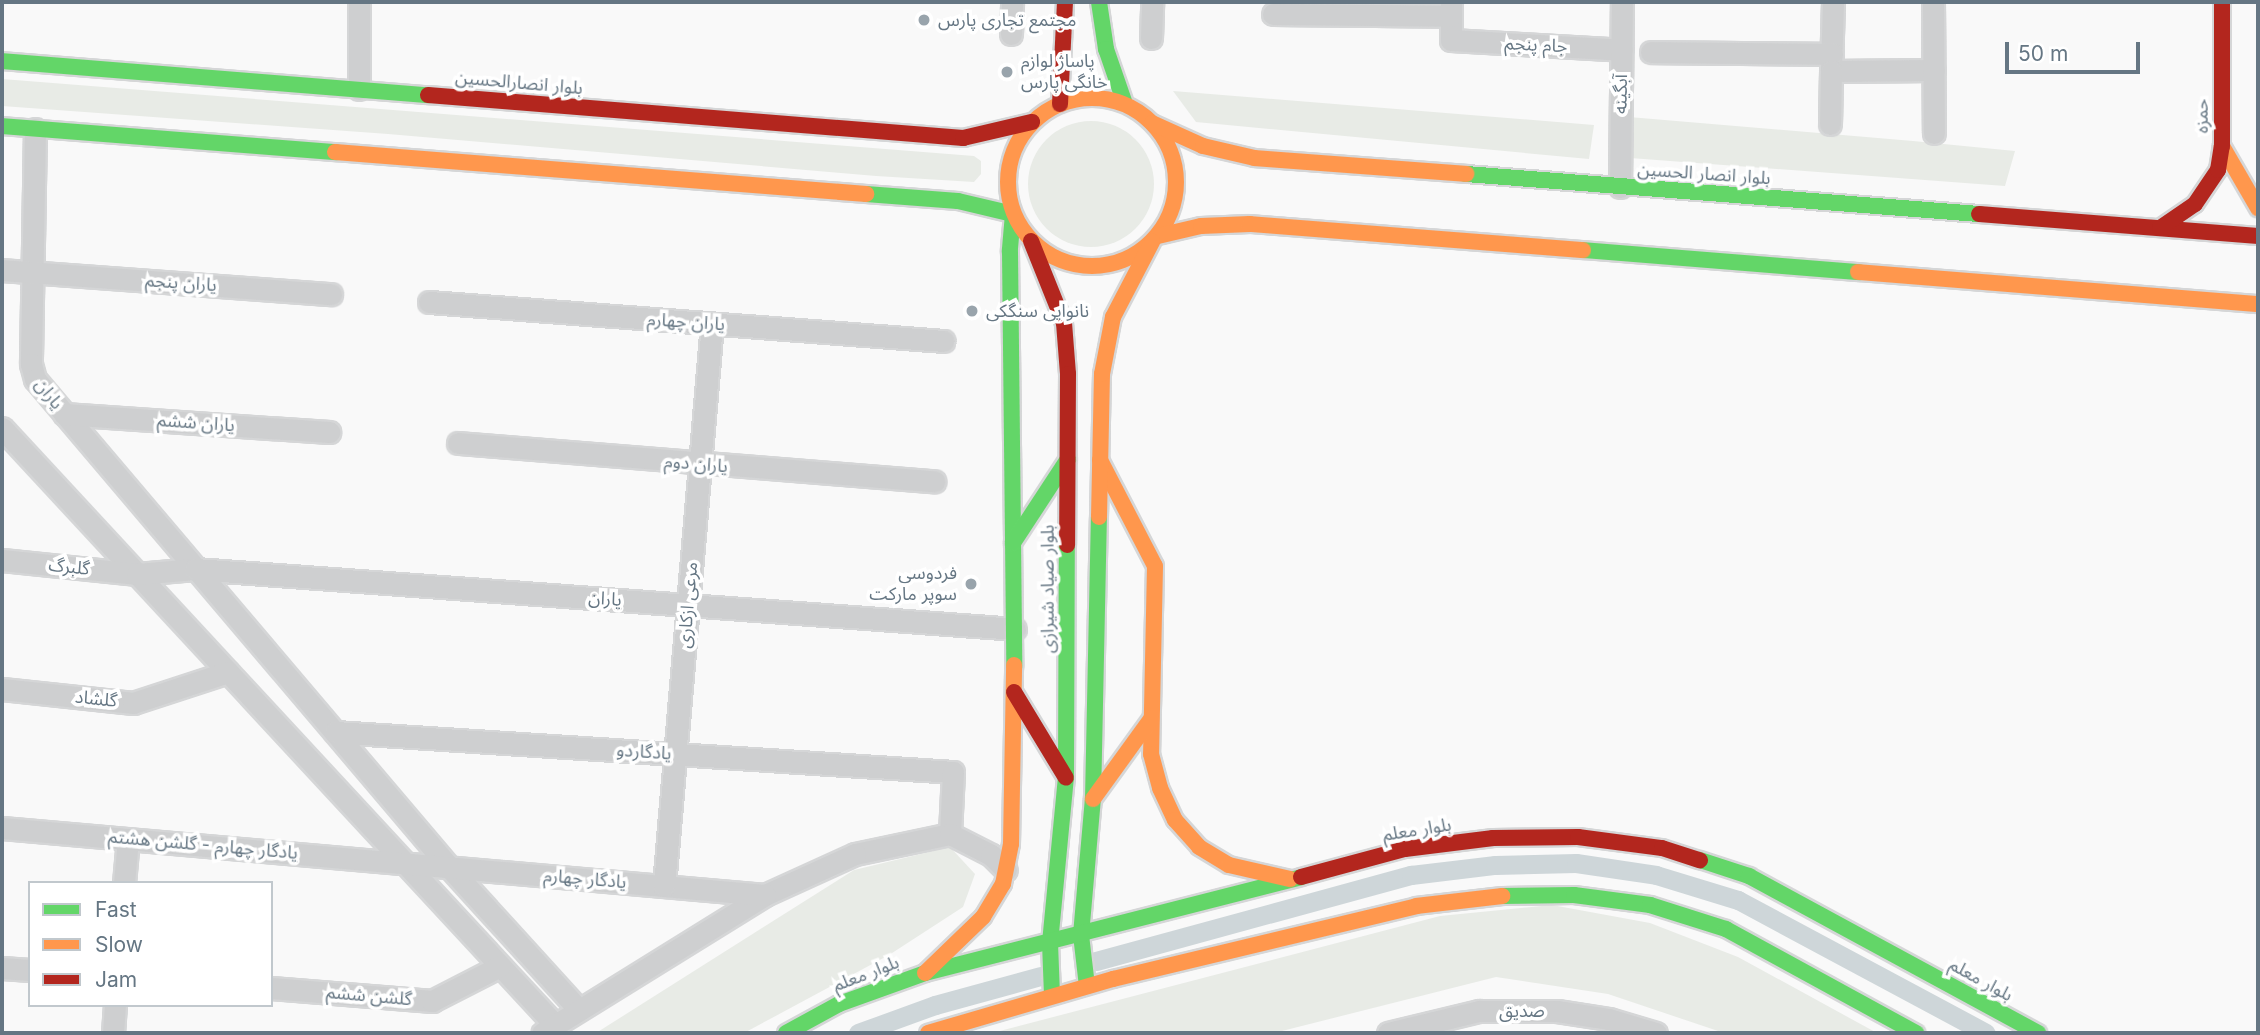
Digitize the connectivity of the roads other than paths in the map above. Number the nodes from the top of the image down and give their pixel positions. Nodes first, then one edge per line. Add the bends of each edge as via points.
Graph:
1 (359, 2) edge
2 (1012, 2) edge
3 (1065, 2) edge
4 (1099, 2) edge
5 (1152, 2) edge
6 (1622, 2) edge
7 (1833, 2) edge
8 (1933, 2) edge
9 (2222, 2) edge
10 (1451, 9) edge
11 (1273, 14) dead end
12 (1011, 34) dead end
13 (1151, 38) dead end
14 (1622, 50) junction
15 (1651, 52) dead end
16 (2, 61) edge
17 (1832, 62) junction
18 (1934, 70) junction
19 (359, 89) junction
20 (1060, 104) junction
21 (1125, 104) junction
22 (1032, 122) junction
23 (1152, 122) junction
24 (1830, 124) dead end
25 (2, 126) edge
26 (36, 129) junction
27 (1934, 133) dead end
28 (2222, 146) junction
29 (1620, 187) junction
30 (2258, 208) edge
31 (1013, 214) junction
32 (2160, 229) junction
33 (2258, 236) edge
34 (1155, 239) junction
35 (1031, 242) junction
36 (2, 270) edge
37 (32, 272) junction
38 (331, 294) dead end
39 (429, 302) dead end
40 (2258, 304) edge
41 (712, 324) junction
42 (944, 341) dead end
43 (64, 414) junction
44 (2, 428) edge
45 (329, 432) dead end
46 (458, 443) dead end
47 (1068, 459) junction
48 (1100, 460) junction
49 (700, 464) junction
50 (934, 481) dead end
51 (1013, 543) junction
52 (2, 560) edge
53 (195, 569) junction
54 (136, 574) junction
55 (688, 605) junction
56 (1015, 629) junction
57 (228, 672) junction
58 (2, 689) edge
59 (1014, 692) junction
60 (1150, 719) junction
61 (335, 732) junction
62 (676, 754) junction
63 (1066, 778) junction
64 (1093, 799) junction
65 (2, 828) edge
66 (950, 834) junction
67 (128, 839) junction
68 (405, 863) junction
69 (449, 867) junction
70 (1006, 870) junction
71 (1290, 879) junction
72 (124, 881) edge
73 (664, 887) junction
74 (765, 895) junction
75 (1081, 935) junction
76 (1050, 943) junction
77 (500, 966) junction
78 (2, 968) edge
79 (28, 970) edge
80 (925, 973) junction
81 (1087, 986) junction
82 (273, 988) edge
83 (1052, 995) junction
84 (115, 1007) edge
85 (579, 1010) junction
86 (549, 1029) edge
87 (1428, 1029) edge
88 (113, 1033) edge
89 (786, 1033) edge
90 (928, 1033) edge
91 (1388, 1033) edge
92 (1656, 1033) edge
93 (1916, 1033) edge
94 (2038, 1033) edge

1 - 19 street
2 - 12 street
3 - 20 main road
4 - 21 main road via 1107,49
5 - 13 street
6 - 14 street, آبگینه
7 - 17 street
8 - 18 street
9 - 28 main road, حمزه
10 - 11 street
10 - 14 street, جام پنجم via 1451,40
14 - 29 street, آبگینه
15 - 17 street
16 - 19 main road, بلوار انصارالحسین
17 - 18 street
17 - 24 street
18 - 27 street
19 - 22 main road, بلوار انصارالحسین via 963,138
20 - 21 main road via 1104,98
20 - 22 main road
21 - 23 main road
22 - 31 main road via 1009,165 1008,198
23 - 29 main road, بلوار انصار الحسین via 1203,146 1255,158
23 - 34 main road via 1172,152 1176,178 1174,204
25 - 26 main road
26 - 31 main road via 958,201
26 - 37 street, یاران
28 - 30 main road
28 - 32 main road via 2218,170 2208,188 2195,204
29 - 32 main road, بلوار انصار الحسین
31 - 35 main road
31 - 51 main road
32 - 33 main road, بلوار انصار الحسین
34 - 35 main road via 1130,258 1105,266 1078,266
34 - 40 main road via 1201,226 1250,224
34 - 48 main road via 1113,317 1102,374
35 - 47 main road, بلوار صیاد شیرازی via 1064,323
36 - 37 street, یاران پنجم
37 - 38 street, یاران پنجم
37 - 43 street, یاران via 31,364 35,379
39 - 41 street, یاران چهارم
41 - 42 street, یاران چهارم
41 - 49 street, مرعی ازکاری
43 - 45 street, یاران ششم
43 - 53 street, یاران
44 - 54 street
46 - 49 street, یاران دوم
47 - 51 main road
47 - 63 main road, بلوار صیاد شیرازی
48 - 60 main road via 1155,566
48 - 64 main road
49 - 50 street, یاران دوم
49 - 55 street, مرعی ازکاری
51 - 56 main road
52 - 54 street, گلبرگ
53 - 54 street, یاران
53 - 55 street, یاران
53 - 61 street, یاران
54 - 57 street
55 - 56 street, یاران
55 - 62 street, مرعی ازکاری
56 - 59 main road
57 - 58 street, گلشاد via 133,703
57 - 68 street
59 - 63 main road
59 - 70 main road via 1011,844
60 - 64 main road
60 - 71 main road via 1151,754 1160,789 1175,820 1199,847 1229,865
61 - 62 street, یادگار‌دو
61 - 69 street, یاران
62 - 66 street, یادگار‌دو via 953,772
62 - 73 street, مرعی ازکاری
63 - 76 main road, بلوار صیاد شیرازی
64 - 75 main road
65 - 67 street, یادگار چهارم - گلشن هشتم
66 - 70 street via 974,844
66 - 74 street via 855,853
67 - 68 street, یادگار چهارم - گلشن هشتم
67 - 72 street
68 - 69 street, یادگار چهارم
68 - 77 street
69 - 73 street, یادگار چهارم
69 - 85 street, یاران
70 - 80 main road via 984,917
71 - 75 main road, بلوار معلم
71 - 94 main road, بلوار معلم via 1405,849 1493,838 1578,836 1662,848 1749,876
73 - 74 street, یادگار چهارم
74 - 85 street
75 - 76 main road, بلوار معلم
75 - 81 main road
76 - 80 main road, بلوار معلم
76 - 83 main road, بلوار صیاد شیرازی
77 - 82 street, گلشن ششم via 432,1001
77 - 86 street
78 - 79 street
80 - 89 main road, بلوار معلم via 839,1004
81 - 83 main road
81 - 93 main road via 1416,906 1497,896 1574,895 1650,905 1726,929
83 - 90 main road
84 - 88 street
85 - 86 street
87 - 91 street, صدیق
87 - 92 street, صدیق via 1479,1011 1557,1011

